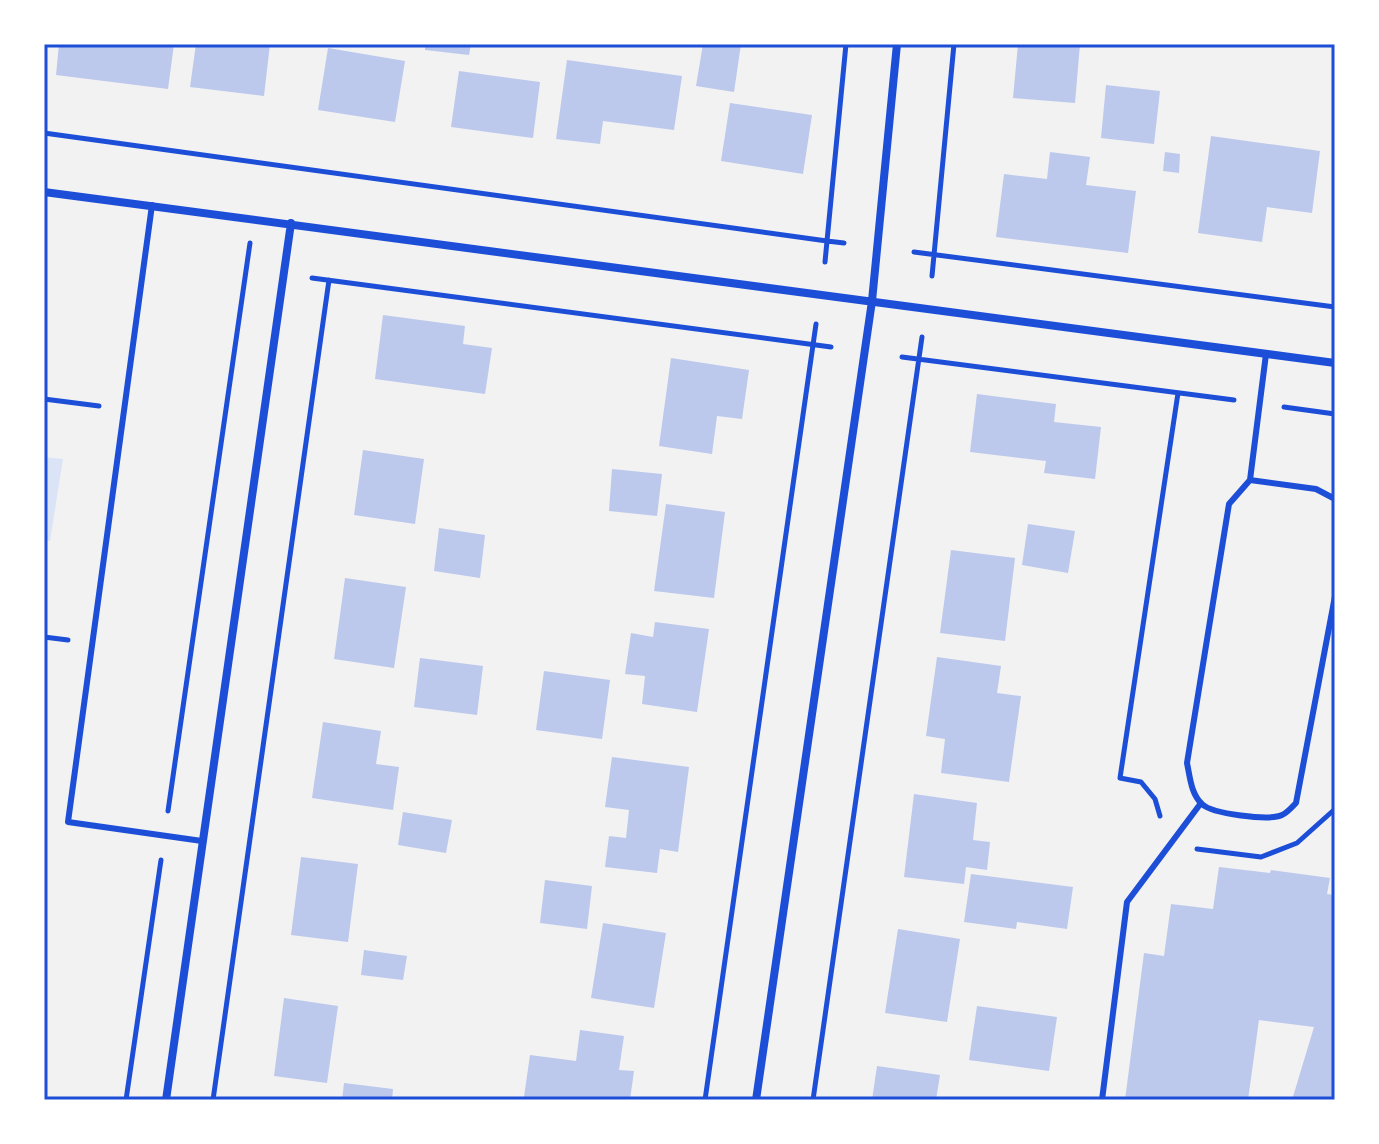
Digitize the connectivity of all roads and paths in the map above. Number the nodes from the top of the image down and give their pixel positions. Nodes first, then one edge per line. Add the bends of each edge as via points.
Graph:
1 (846, 44) edge
2 (897, 44) edge
3 (954, 44) edge
4 (44, 133) edge
5 (44, 192) edge
6 (152, 205) junction
7 (253, 218) junction
8 (291, 223) junction
9 (827, 241) junction
10 (844, 243) dead end
11 (914, 252) dead end
12 (934, 255) junction
13 (825, 262) dead end
14 (932, 276) dead end
15 (312, 278) dead end
16 (329, 280) junction
17 (872, 301) junction
18 (1335, 307) edge
19 (816, 324) dead end
20 (922, 337) dead end
21 (813, 345) junction
22 (831, 347) dead end
23 (1266, 354) junction
24 (902, 357) dead end
25 (919, 359) junction
26 (1335, 363) edge
27 (44, 399) edge
28 (1260, 404) junction
29 (124, 409) junction
30 (1335, 414) edge
31 (1250, 480) junction
32 (1335, 499) edge
33 (1335, 596) edge
34 (1201, 803) junction
35 (165, 835) junction
36 (202, 841) junction
37 (126, 1100) edge
38 (166, 1100) edge
39 (213, 1100) edge
40 (705, 1100) edge
41 (756, 1100) edge
42 (813, 1100) edge
43 (1102, 1100) edge

1 - 9 path
2 - 17 street
3 - 12 path
4 - 9 path
5 - 6 street
6 - 7 street
6 - 29 lane
7 - 8 street
7 - 35 path
8 - 17 street
8 - 36 street
9 - 10 path
9 - 13 path
11 - 12 path
12 - 14 path
12 - 18 path
15 - 16 path
16 - 21 path
16 - 39 path
17 - 23 street
17 - 41 street
19 - 21 path
20 - 25 path
21 - 22 path
21 - 40 path
23 - 26 street
23 - 28 lane
24 - 25 path
25 - 28 path
25 - 42 path
27 - 29 path
28 - 30 path
28 - 31 lane
29 - 35 lane via 68,822
31 - 32 lane via 1316,489
31 - 34 lane via 1229,504 1187,763
33 - 34 lane via 1296,803 1283,815 1269,818 1211,810
34 - 43 lane via 1127,902
35 - 36 lane
35 - 37 path
36 - 38 street

